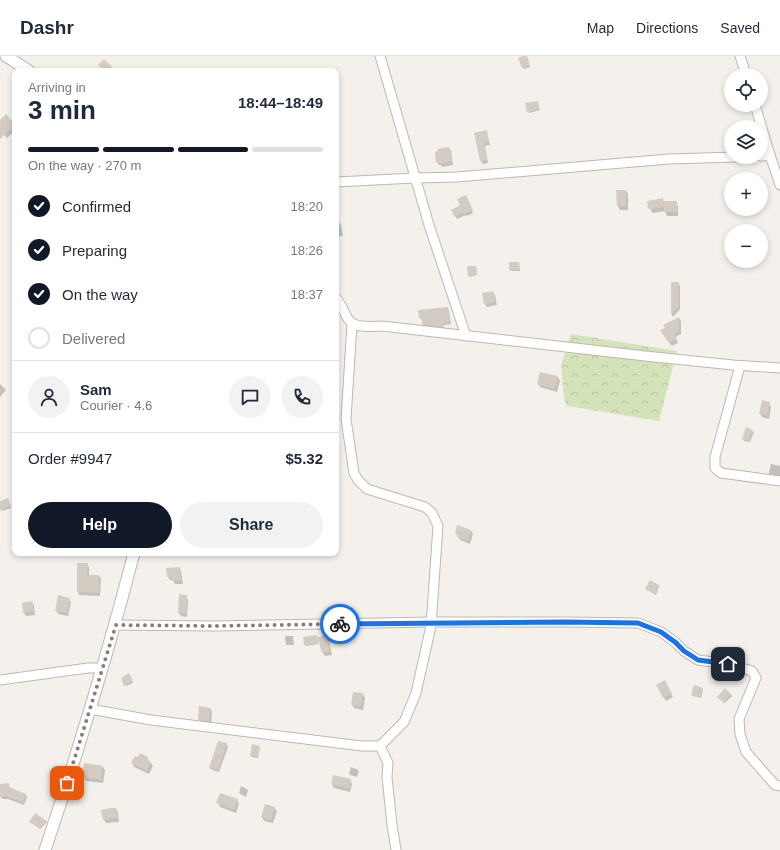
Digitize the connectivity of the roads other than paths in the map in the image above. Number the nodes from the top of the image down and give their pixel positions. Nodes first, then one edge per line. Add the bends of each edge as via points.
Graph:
1 (6, 56) edge
2 (380, 56) edge
3 (740, 56) edge
4 (24, 68) edge
5 (744, 68) edge
6 (724, 157) edge
7 (768, 160) edge
8 (415, 178) junction
9 (339, 182) edge
10 (780, 185) edge
11 (339, 302) edge
12 (352, 324) junction
13 (466, 336) junction
14 (740, 366) junction
15 (780, 368) edge
16 (780, 481) edge
17 (133, 556) edge
18 (432, 622) junction
19 (116, 625) junction
20 (102, 668) junction
21 (0, 680) edge
22 (90, 709) junction
23 (380, 746) junction
24 (780, 786) edge
25 (45, 850) edge
26 (396, 850) edge

1 - 4 street
2 - 8 street
3 - 5 street
6 - 8 street via 669,159 457,177
7 - 10 street
8 - 9 street
8 - 13 street
11 - 12 street
12 - 13 street
12 - 18 street via 346,419 354,473 368,489 425,507 432,512 438,526
13 - 14 street
14 - 15 street
14 - 16 street via 715,457 715,468 722,472
17 - 19 street
18 - 19 street
18 - 23 street via 416,693 404,722
18 - 24 street via 638,623 661,632 698,660 728,664 752,671 756,678 739,719 740,734 746,752 775,785
19 - 20 street
20 - 21 street
20 - 22 street
22 - 23 street via 151,720 367,747
22 - 25 street
23 - 26 street via 388,763 387,777

